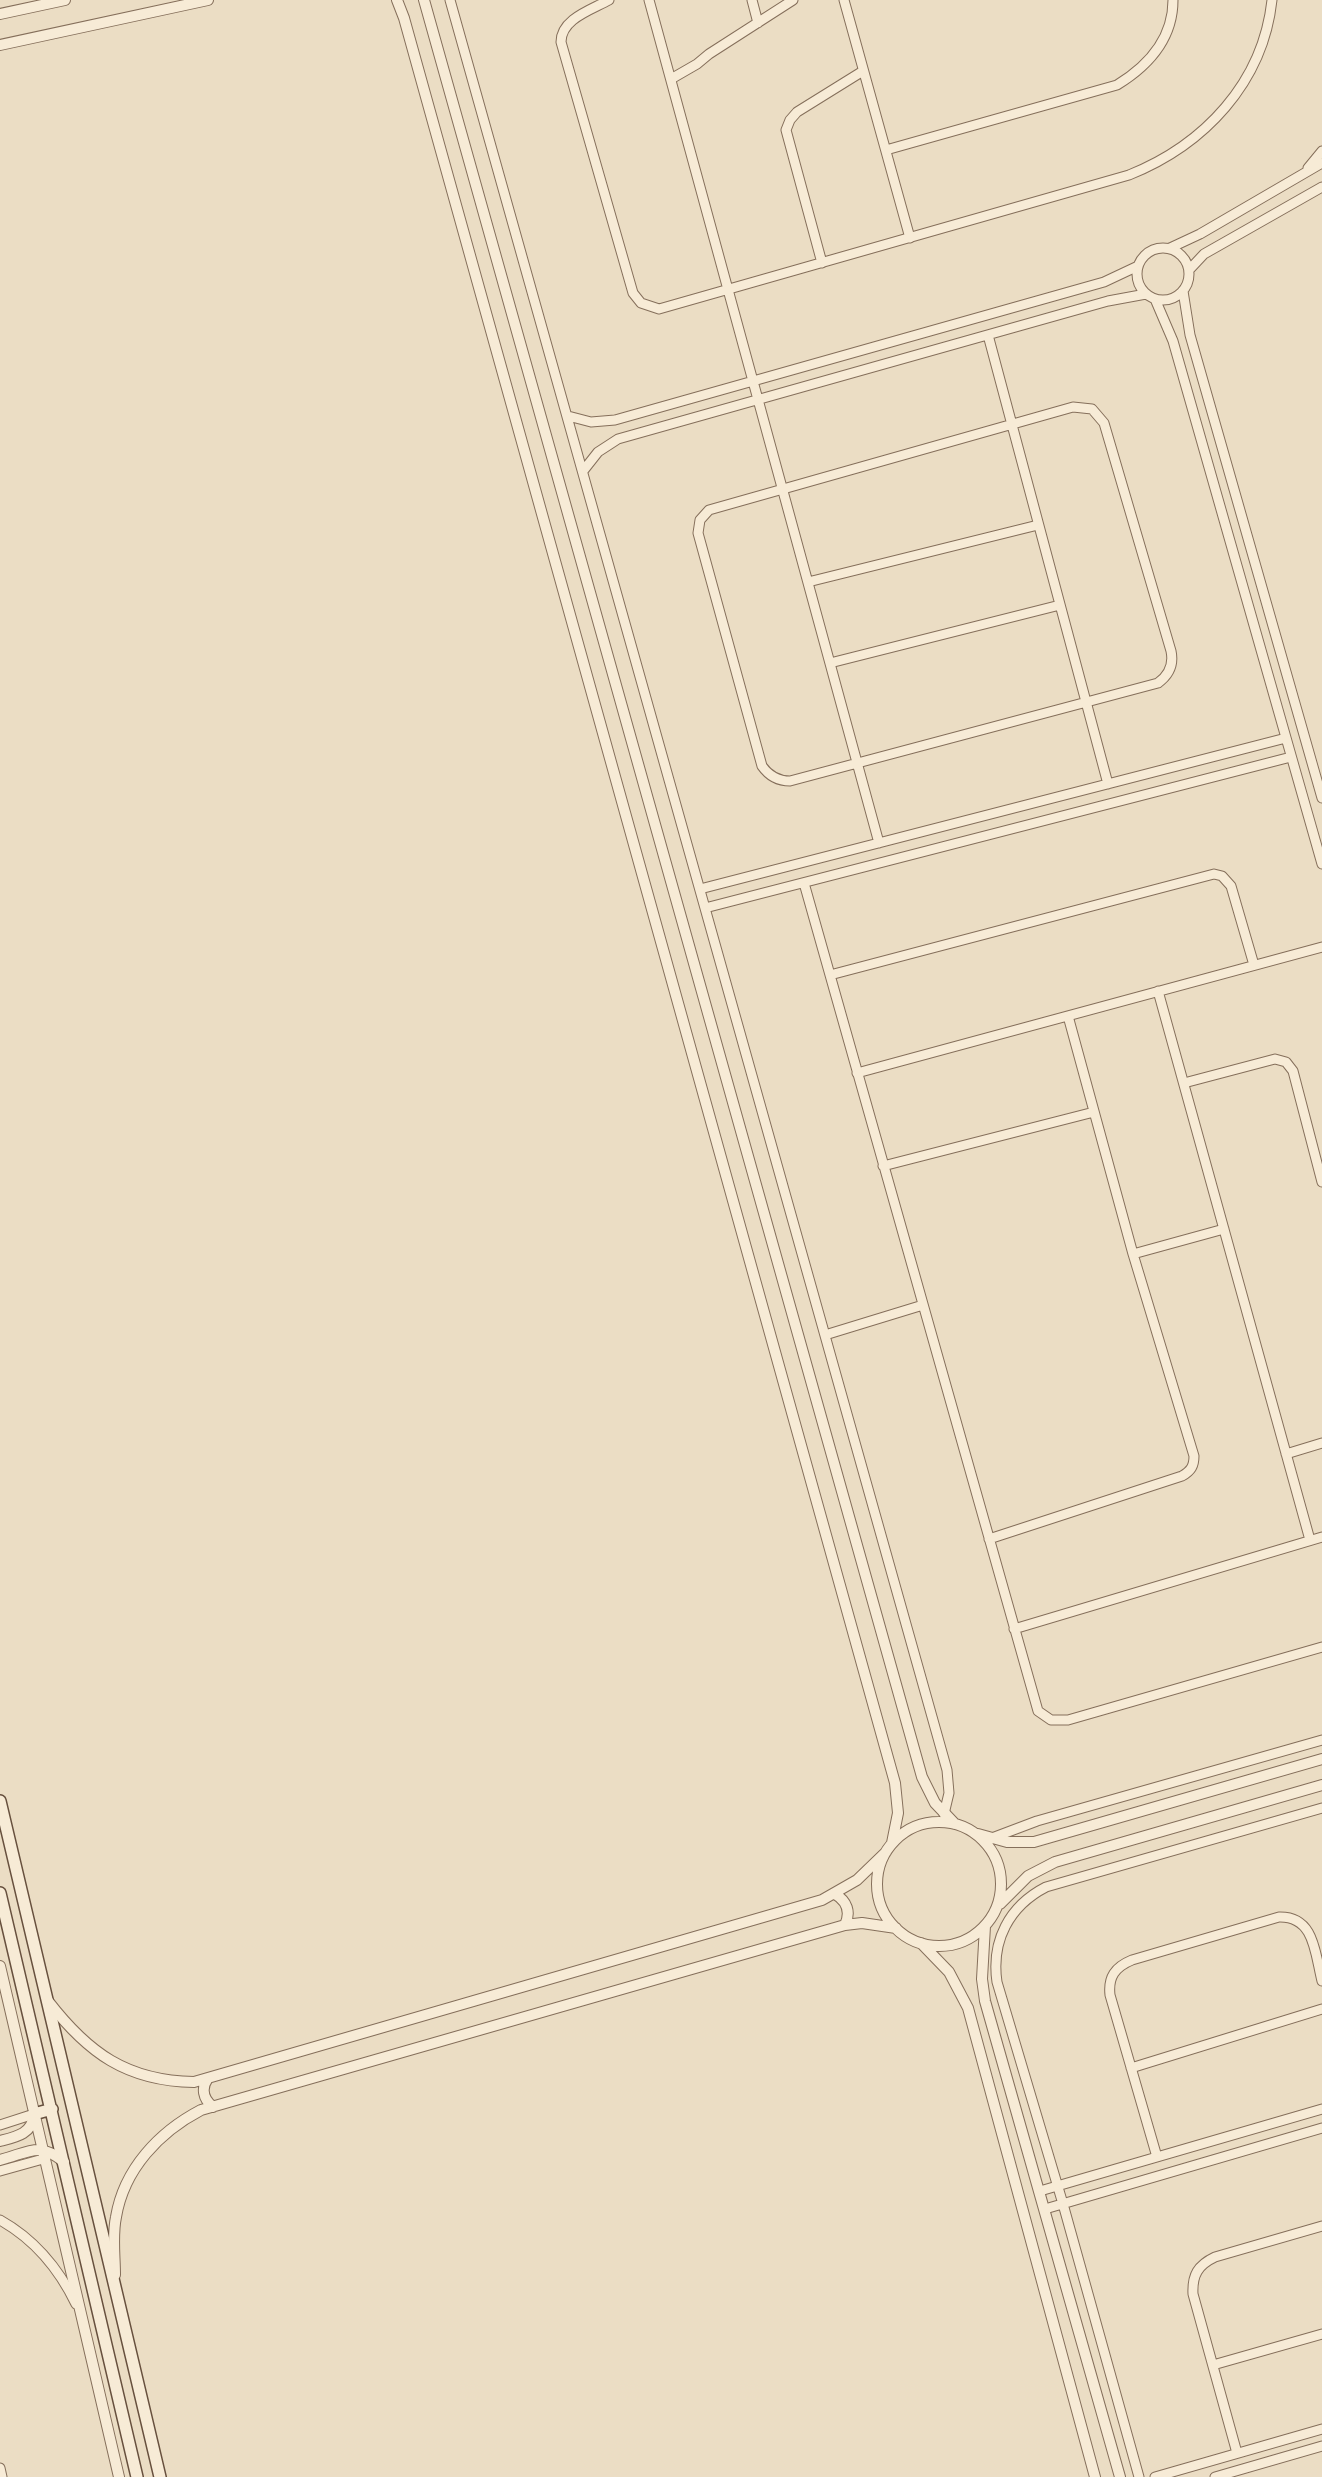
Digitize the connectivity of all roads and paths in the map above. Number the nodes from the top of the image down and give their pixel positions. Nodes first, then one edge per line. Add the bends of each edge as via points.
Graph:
1 (65, 0) edge
2 (208, 0) edge
3 (397, 0) edge
4 (424, 0) edge
5 (450, 0) edge
6 (609, 0) edge
7 (649, 0) edge
8 (752, 0) edge
9 (793, 0) edge
10 (844, 0) edge
11 (1173, 0) edge
12 (1272, 0) edge
13 (0, 14) edge
14 (758, 23) junction
15 (0, 45) edge
16 (863, 71) junction
17 (671, 79) junction
18 (886, 150) junction
19 (1322, 151) edge
20 (1322, 163) edge
21 (1304, 174) junction
22 (1322, 187) edge
23 (910, 238) junction
24 (1170, 248) junction
25 (822, 263) junction
26 (1138, 266) junction
27 (1189, 270) junction
28 (728, 289) junction
29 (1183, 291) junction
30 (1146, 294) junction
31 (1155, 299) junction
32 (988, 335) junction
33 (753, 380) junction
34 (758, 400) junction
35 (568, 416) junction
36 (1012, 424) junction
37 (583, 471) junction
38 (782, 488) junction
39 (1038, 525) junction
40 (808, 582) junction
41 (1060, 605) junction
42 (830, 663) junction
43 (1086, 702) junction
44 (1286, 738) junction
45 (1292, 757) junction
46 (857, 762) junction
47 (1108, 784) junction
48 (1322, 798) edge
49 (879, 843) junction
50 (1322, 864) edge
51 (804, 883) junction
52 (700, 889) junction
53 (705, 908) junction
54 (1322, 947) edge
55 (1254, 965) junction
56 (830, 975) junction
57 (1158, 991) junction
58 (1068, 1016) junction
59 (857, 1073) junction
60 (1184, 1083) junction
61 (1094, 1112) junction
62 (884, 1166) junction
63 (1322, 1182) edge
64 (1224, 1229) junction
65 (1133, 1254) junction
66 (923, 1305) junction
67 (825, 1335) junction
68 (1322, 1443) edge
69 (1286, 1454) junction
70 (1322, 1536) edge
71 (989, 1539) junction
72 (1310, 1540) junction
73 (1014, 1629) junction
74 (1322, 1647) edge
75 (1322, 1740) edge
76 (1322, 1759) edge
77 (1322, 1786) edge
78 (0, 1801) edge
79 (1322, 1808) edge
80 (944, 1814) junction
81 (955, 1824) junction
82 (974, 1832) junction
83 (992, 1838) junction
84 (892, 1843) junction
85 (886, 1852) junction
86 (0, 1893) edge
87 (835, 1894) junction
88 (996, 1909) junction
89 (845, 1925) junction
90 (985, 1926) junction
91 (896, 1928) junction
92 (921, 1943) junction
93 (0, 1966) edge
94 (1322, 1981) edge
95 (46, 1999) junction
96 (1322, 2010) edge
97 (1131, 2068) junction
98 (208, 2078) junction
99 (212, 2107) junction
100 (52, 2109) junction
101 (1322, 2110) edge
102 (34, 2114) junction
103 (0, 2125) edge
104 (1322, 2128) edge
105 (0, 2141) edge
106 (42, 2154) junction
107 (1158, 2157) junction
108 (0, 2160) edge
109 (64, 2162) junction
110 (0, 2171) edge
111 (1057, 2186) junction
112 (1040, 2191) junction
113 (1063, 2204) junction
114 (1045, 2209) junction
115 (0, 2220) edge
116 (1322, 2226) edge
117 (116, 2293) junction
118 (80, 2312) junction
119 (1322, 2334) edge
120 (1213, 2366) junction
121 (1322, 2429) edge
122 (1322, 2446) edge
123 (1238, 2453) junction
124 (0, 2468) edge
125 (2, 2477) edge
126 (119, 2477) edge
127 (137, 2477) edge
128 (160, 2477) edge
129 (1095, 2477) edge
130 (1120, 2477) edge
131 (1139, 2477) edge
132 (1156, 2477) edge
133 (1216, 2477) edge

1 - 13 street
2 - 15 street
3 - 84 street via 895,1783 898,1813
4 - 80 street via 922,1777
5 - 35 street
6 - 28 street via 568,24 562,32 561,42 633,293 641,303 659,309
7 - 17 street
8 - 14 street
9 - 14 street
10 - 16 street
11 - 18 street via 1167,33 1155,54 1138,72 1117,86
12 - 23 street via 1264,41 1245,80 1209,126 1169,157 1129,175
14 - 17 street
16 - 18 street
16 - 25 street via 797,112 786,130
17 - 28 street
18 - 23 street
19 - 21 street
20 - 21 street
21 - 24 street
22 - 27 street via 1204,254
23 - 25 street
24 - 26 street via 1148,252
24 - 27 street via 1182,256
25 - 28 street
26 - 30 street via 1137,278
26 - 33 street via 1104,282
27 - 29 street
28 - 33 street
29 - 31 street via 1167,300
29 - 48 street via 1190,335
30 - 31 street
30 - 32 street via 1118,298
31 - 44 street via 1173,341
32 - 34 street
32 - 36 street
33 - 34 street
33 - 35 street via 615,420 591,422
34 - 37 street via 618,439 598,452
34 - 38 street
35 - 37 street
36 - 38 street
36 - 39 street
36 - 43 street via 1080,406 1092,409 1101,418 1171,652 1170,670 1158,683
37 - 52 street
38 - 40 street
38 - 46 street via 709,510 700,520 700,540 765,770 774,778 790,780
39 - 40 street
39 - 41 street
40 - 42 street
41 - 42 street
41 - 43 street
42 - 46 street
43 - 46 street
43 - 47 street
44 - 45 street
44 - 47 street
45 - 50 street
45 - 51 street
46 - 49 street
47 - 49 street
49 - 52 street
51 - 53 street
51 - 56 street
52 - 53 street
53 - 67 street
54 - 55 street
55 - 56 street via 1231,886 1222,876 1214,874
55 - 57 street
56 - 59 street
57 - 58 street
57 - 60 street
58 - 59 street
58 - 61 street
59 - 62 street
60 - 63 street via 1275,1059 1286,1062 1293,1071
60 - 64 street
61 - 62 street
61 - 65 street
62 - 66 street
64 - 65 street
64 - 69 street
65 - 71 street via 1194,1456 1192,1468 1182,1476
66 - 67 street
66 - 71 street
67 - 80 street via 947,1770 949,1793
68 - 69 street
69 - 72 street
70 - 72 street
71 - 73 street
72 - 73 street
73 - 74 street via 1038,1711 1057,1722
75 - 83 street via 1037,1821
76 - 83 street via 1034,1842 1006,1842
77 - 88 street via 1055,1862 1028,1876
78 - 95 main road
79 - 111 street via 1046,1887 1021,1904 1008,1920 997,1950 997,1982
80 - 81 street
81 - 82 street
81 - 84 street via 921,1825
82 - 83 street
82 - 88 street via 984,1840 997,1861 1002,1885
84 - 85 street
85 - 87 street via 857,1880
85 - 91 street via 878,1874 878,1892 883,1909
86 - 100 main road
87 - 89 street via 846,1905
87 - 98 street
88 - 90 street
89 - 91 street via 871,1924
89 - 99 street
90 - 92 street via 962,1941 934,1945
90 - 112 street via 982,1979 985,2001
91 - 92 street
92 - 129 street via 949,1972 968,2008
93 - 102 street
94 - 97 street via 1307,1928 1299,1920 1289,1917 1279,1917 1121,1964 1109,1984 1110,1995
95 - 98 street via 76,2036 117,2065 165,2080 194,2082
95 - 117 main road
96 - 97 street
97 - 107 street
98 - 99 street via 204,2093
99 - 117 street via 188,2117 165,2133 130,2177 116,2217
100 - 102 main road
100 - 109 main road
101 - 107 street
102 - 103 street
102 - 105 street via 26,2132
102 - 106 street
104 - 113 street
106 - 108 street
106 - 109 street via 50,2151
106 - 110 street
106 - 118 street
107 - 111 street
109 - 127 main road
111 - 112 street
111 - 113 street
112 - 114 street
113 - 114 street
113 - 131 street
114 - 130 street
115 - 118 street via 30,2241 52,2264
116 - 120 street via 1215,2257 1196,2271 1192,2282 1193,2294
117 - 128 main road
118 - 126 street
119 - 120 street
120 - 123 street
121 - 123 street
122 - 133 street
123 - 132 street
124 - 125 street

